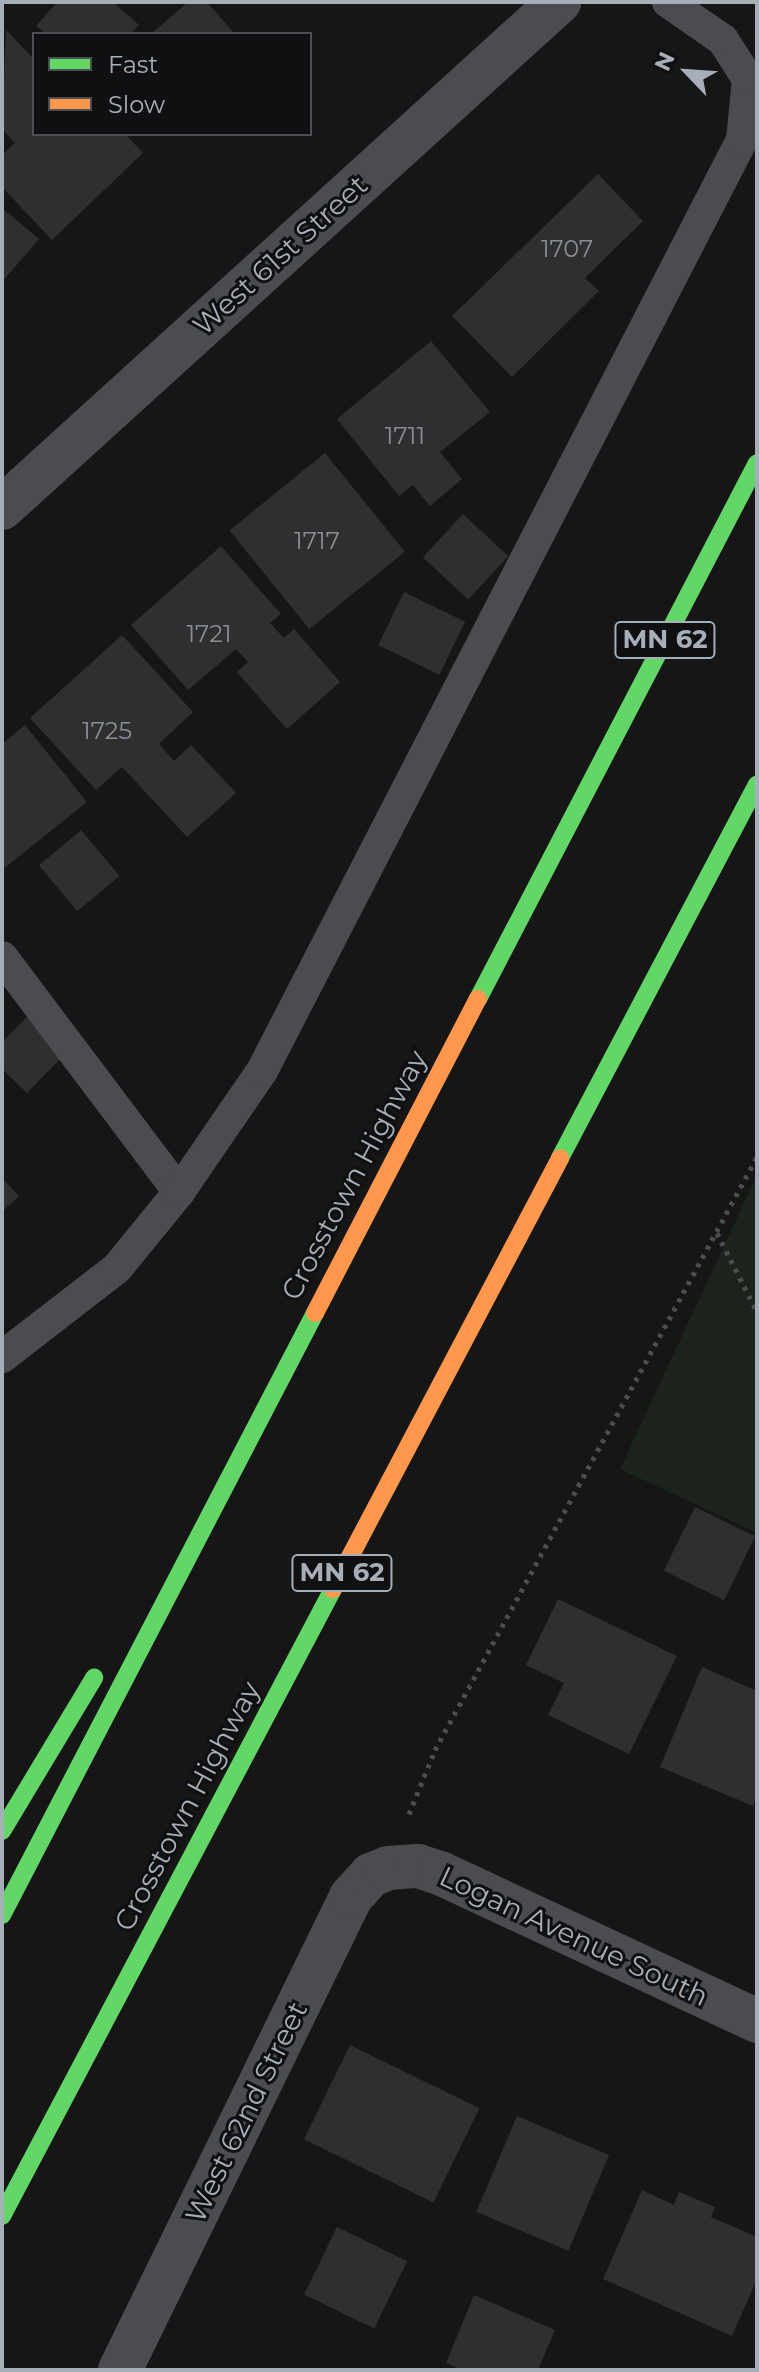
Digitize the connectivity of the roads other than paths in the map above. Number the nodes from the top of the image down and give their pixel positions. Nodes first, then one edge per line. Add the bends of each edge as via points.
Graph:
1 (668, 2) edge
2 (534, 8) edge
3 (757, 463) edge
4 (2, 508) edge
5 (757, 785) edge
6 (2, 957) edge
7 (179, 1192) junction
8 (305, 1330) junction
9 (2, 1357) edge
10 (149, 1587) dead end
11 (108, 1655) dead end
12 (2, 1831) edge
13 (388, 1868) joint
14 (2, 1915) edge
15 (757, 2021) edge
16 (5, 2213) edge
17 (120, 2370) edge

1 - 7 lane via 723,40 748,79 742,140 262,1071
2 - 4 street, West 61st Street
3 - 8 highway, Crosstown Highway / MN 62
5 - 16 highway, Crosstown Highway / MN 62
6 - 7 lane
7 - 9 lane via 117,1268
8 - 10 highway
8 - 14 highway, Crosstown Highway / MN 62
11 - 12 highway
13 - 15 street, Logan Avenue South via 418,1866 440,1873
13 - 17 street, West 62nd Street via 371,1875 351,1897

